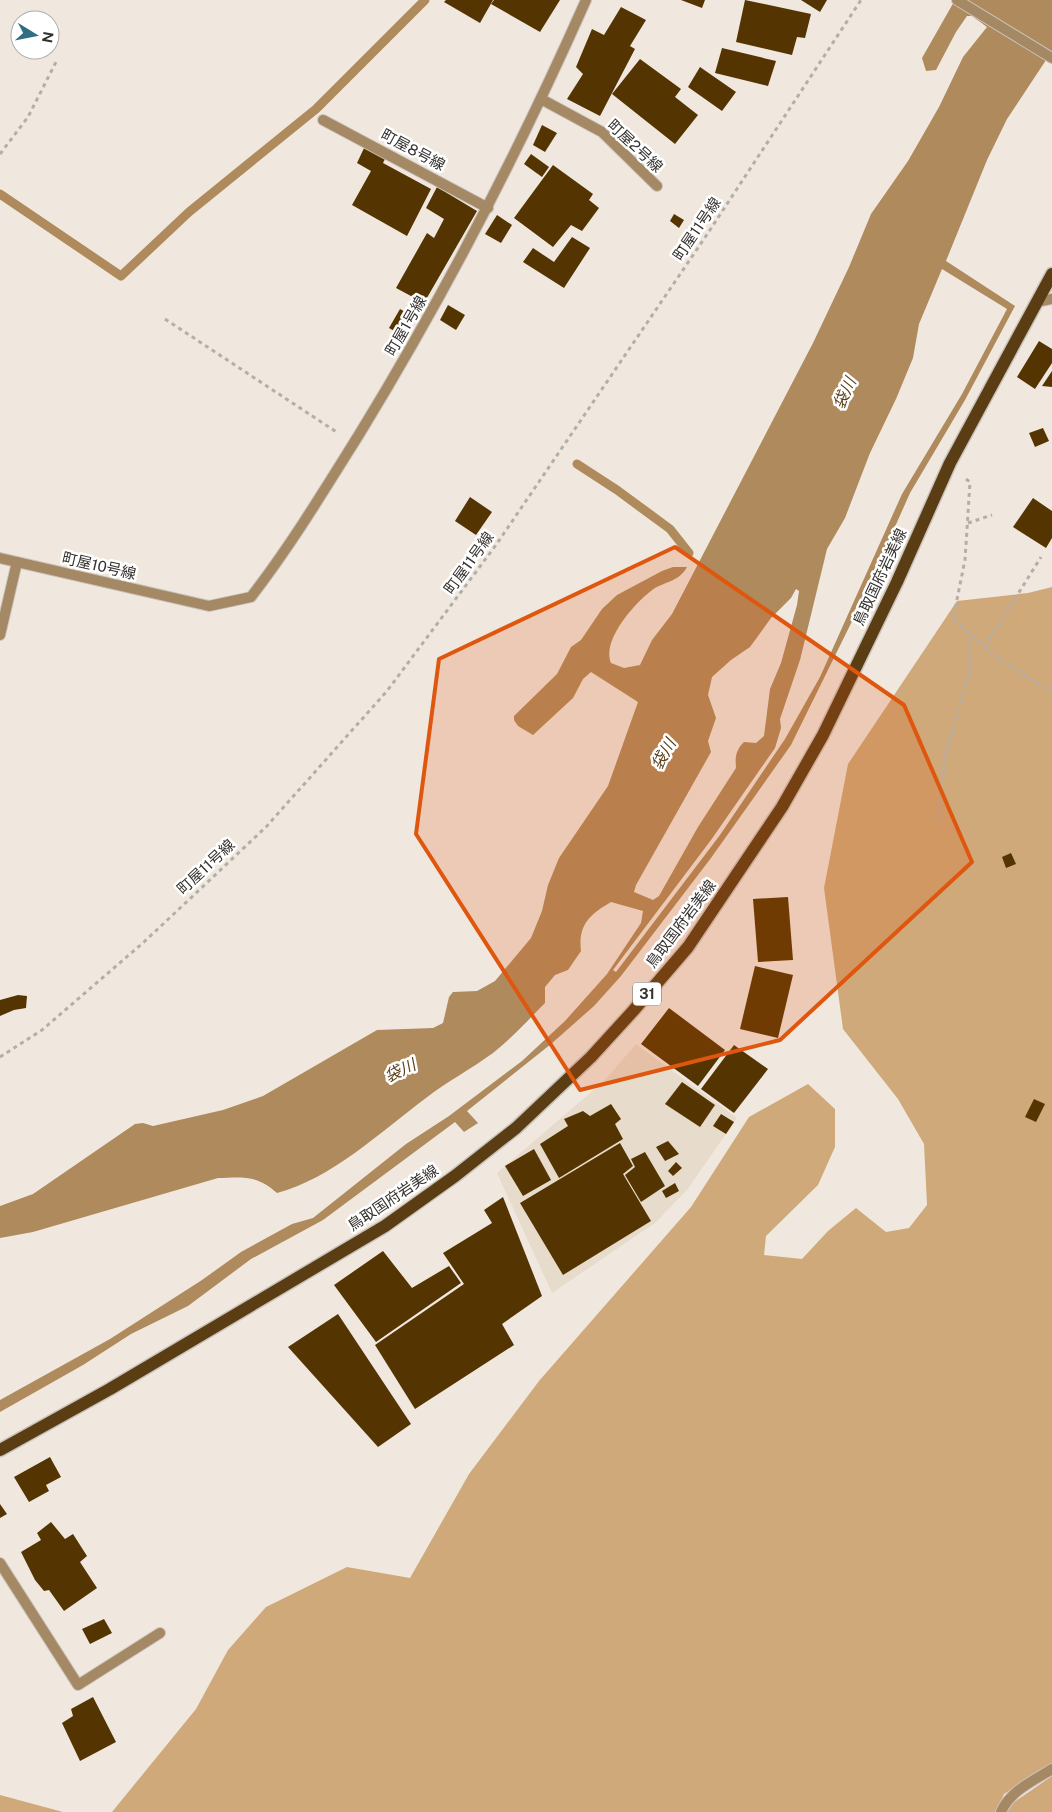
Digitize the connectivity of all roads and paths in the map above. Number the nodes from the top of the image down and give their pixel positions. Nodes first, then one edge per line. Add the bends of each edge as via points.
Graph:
1 (586, 0) edge
2 (861, 0) edge
3 (957, 0) edge
4 (1052, 58) edge
5 (58, 60) dead end
6 (541, 99) junction
7 (323, 120) dead end
8 (0, 154) edge
9 (657, 186) dead end
10 (488, 208) junction
11 (1052, 274) edge
12 (1052, 299) edge
13 (1036, 302) junction
14 (165, 319) dead end
15 (353, 444) junction
16 (950, 463) junction
17 (992, 515) dead end
18 (968, 524) junction
19 (1041, 556) dead end
20 (0, 558) edge
21 (17, 562) junction
22 (192, 603) joint
23 (968, 632) junction
24 (0, 635) edge
25 (985, 647) junction
26 (1052, 692) edge
27 (938, 821) dead end
28 (0, 1057) edge
29 (0, 1450) edge
30 (0, 1563) edge
31 (160, 1633) dead end
32 (1052, 1770) edge
33 (1001, 1812) edge

1 - 6 street, 町屋1号線
2 - 28 path, 町屋11号線 via 704,240 496,545 388,691 266,827 166,922 42,1030
3 - 4 street
5 - 8 path via 28,117
6 - 9 street, 町屋2号線 via 602,132
6 - 10 street, 町屋1号線
7 - 10 street, 町屋8号線
10 - 15 street, 町屋1号線 via 413,346
11 - 13 main road, 鳥取国府岩美線 / 31
12 - 13 street
13 - 16 main road, 鳥取国府岩美線 / 31
14 - 15 path
15 - 22 street, 町屋1号線 via 284,554 252,597 209,606
16 - 18 path via 970,482
16 - 29 main road, 鳥取国府岩美線 / 31 via 897,582 822,735 782,807 688,947 591,1057 516,1128 385,1226 110,1390
17 - 18 path
18 - 23 path via 964,568 953,619
19 - 25 path
20 - 21 street, 町屋10号線
21 - 22 street, 町屋10号線
21 - 24 street
23 - 25 path
23 - 27 path via 970,670 945,756
25 - 26 path via 1002,662
30 - 31 street via 78,1685
32 - 33 street via 1016,1792 1005,1802

